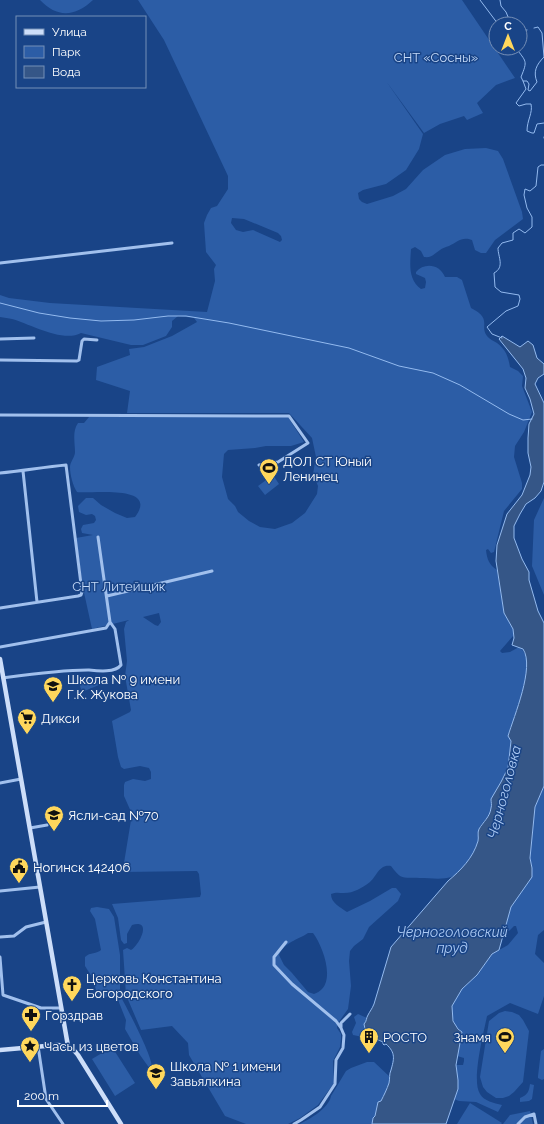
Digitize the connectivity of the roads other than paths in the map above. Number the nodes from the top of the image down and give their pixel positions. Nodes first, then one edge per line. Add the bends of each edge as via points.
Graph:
1 (172, 243) dead end
2 (0, 263) edge
3 (34, 338) dead end
4 (0, 339) edge
5 (97, 340) dead end
6 (0, 360) edge
7 (72, 410) dead end
8 (71, 414) junction
9 (0, 415) edge
10 (259, 465) dead end
11 (23, 471) junction
12 (0, 472) edge
13 (98, 537) dead end
14 (212, 571) dead end
15 (107, 596) junction
16 (37, 602) junction
17 (0, 608) edge
18 (110, 622) junction
19 (0, 647) edge
20 (0, 659) edge
21 (3, 678) junction
22 (21, 779) junction
23 (0, 783) edge
24 (47, 825) dead end
25 (30, 828) junction
26 (40, 887) junction
27 (0, 891) edge
28 (46, 922) junction
29 (0, 938) edge
30 (286, 942) dead end
31 (0, 957) edge
32 (2, 995) edge
33 (61, 1008) junction
34 (350, 1014) dead end
35 (341, 1028) junction
36 (38, 1046) junction
37 (68, 1046) junction
38 (0, 1050) edge
39 (63, 1124) edge
40 (121, 1124) edge
41 (294, 1124) edge
42 (518, 1124) edge
43 (536, 1124) edge

1 - 2 street
3 - 4 street
5 - 6 street via 82,341 79,360
7 - 8 street
8 - 9 street
8 - 10 street via 289,416 308,443 278,462
11 - 12 street
11 - 16 street
11 - 16 street via 66,465 82,592 78,596
13 - 15 street
14 - 15 street
15 - 18 street
16 - 17 street
18 - 19 street via 106,628
18 - 21 street via 115,629 121,662 119,668 99,671 38,672
20 - 21 street
21 - 22 street
22 - 23 street
22 - 25 street
24 - 25 street
25 - 26 street
26 - 27 street
26 - 28 street
28 - 29 street via 26,927 14,936
28 - 33 street
30 - 35 street via 274,957 274,966
31 - 32 street
32 - 33 street via 41,1008
33 - 37 street
34 - 35 street via 341,1023
35 - 41 street via 344,1035 343,1048 336,1060 335,1084 320,1107
36 - 37 street
36 - 38 street
36 - 39 street via 46,1099
37 - 40 street via 78,1055
42 - 43 street via 525,1117 534,1114

